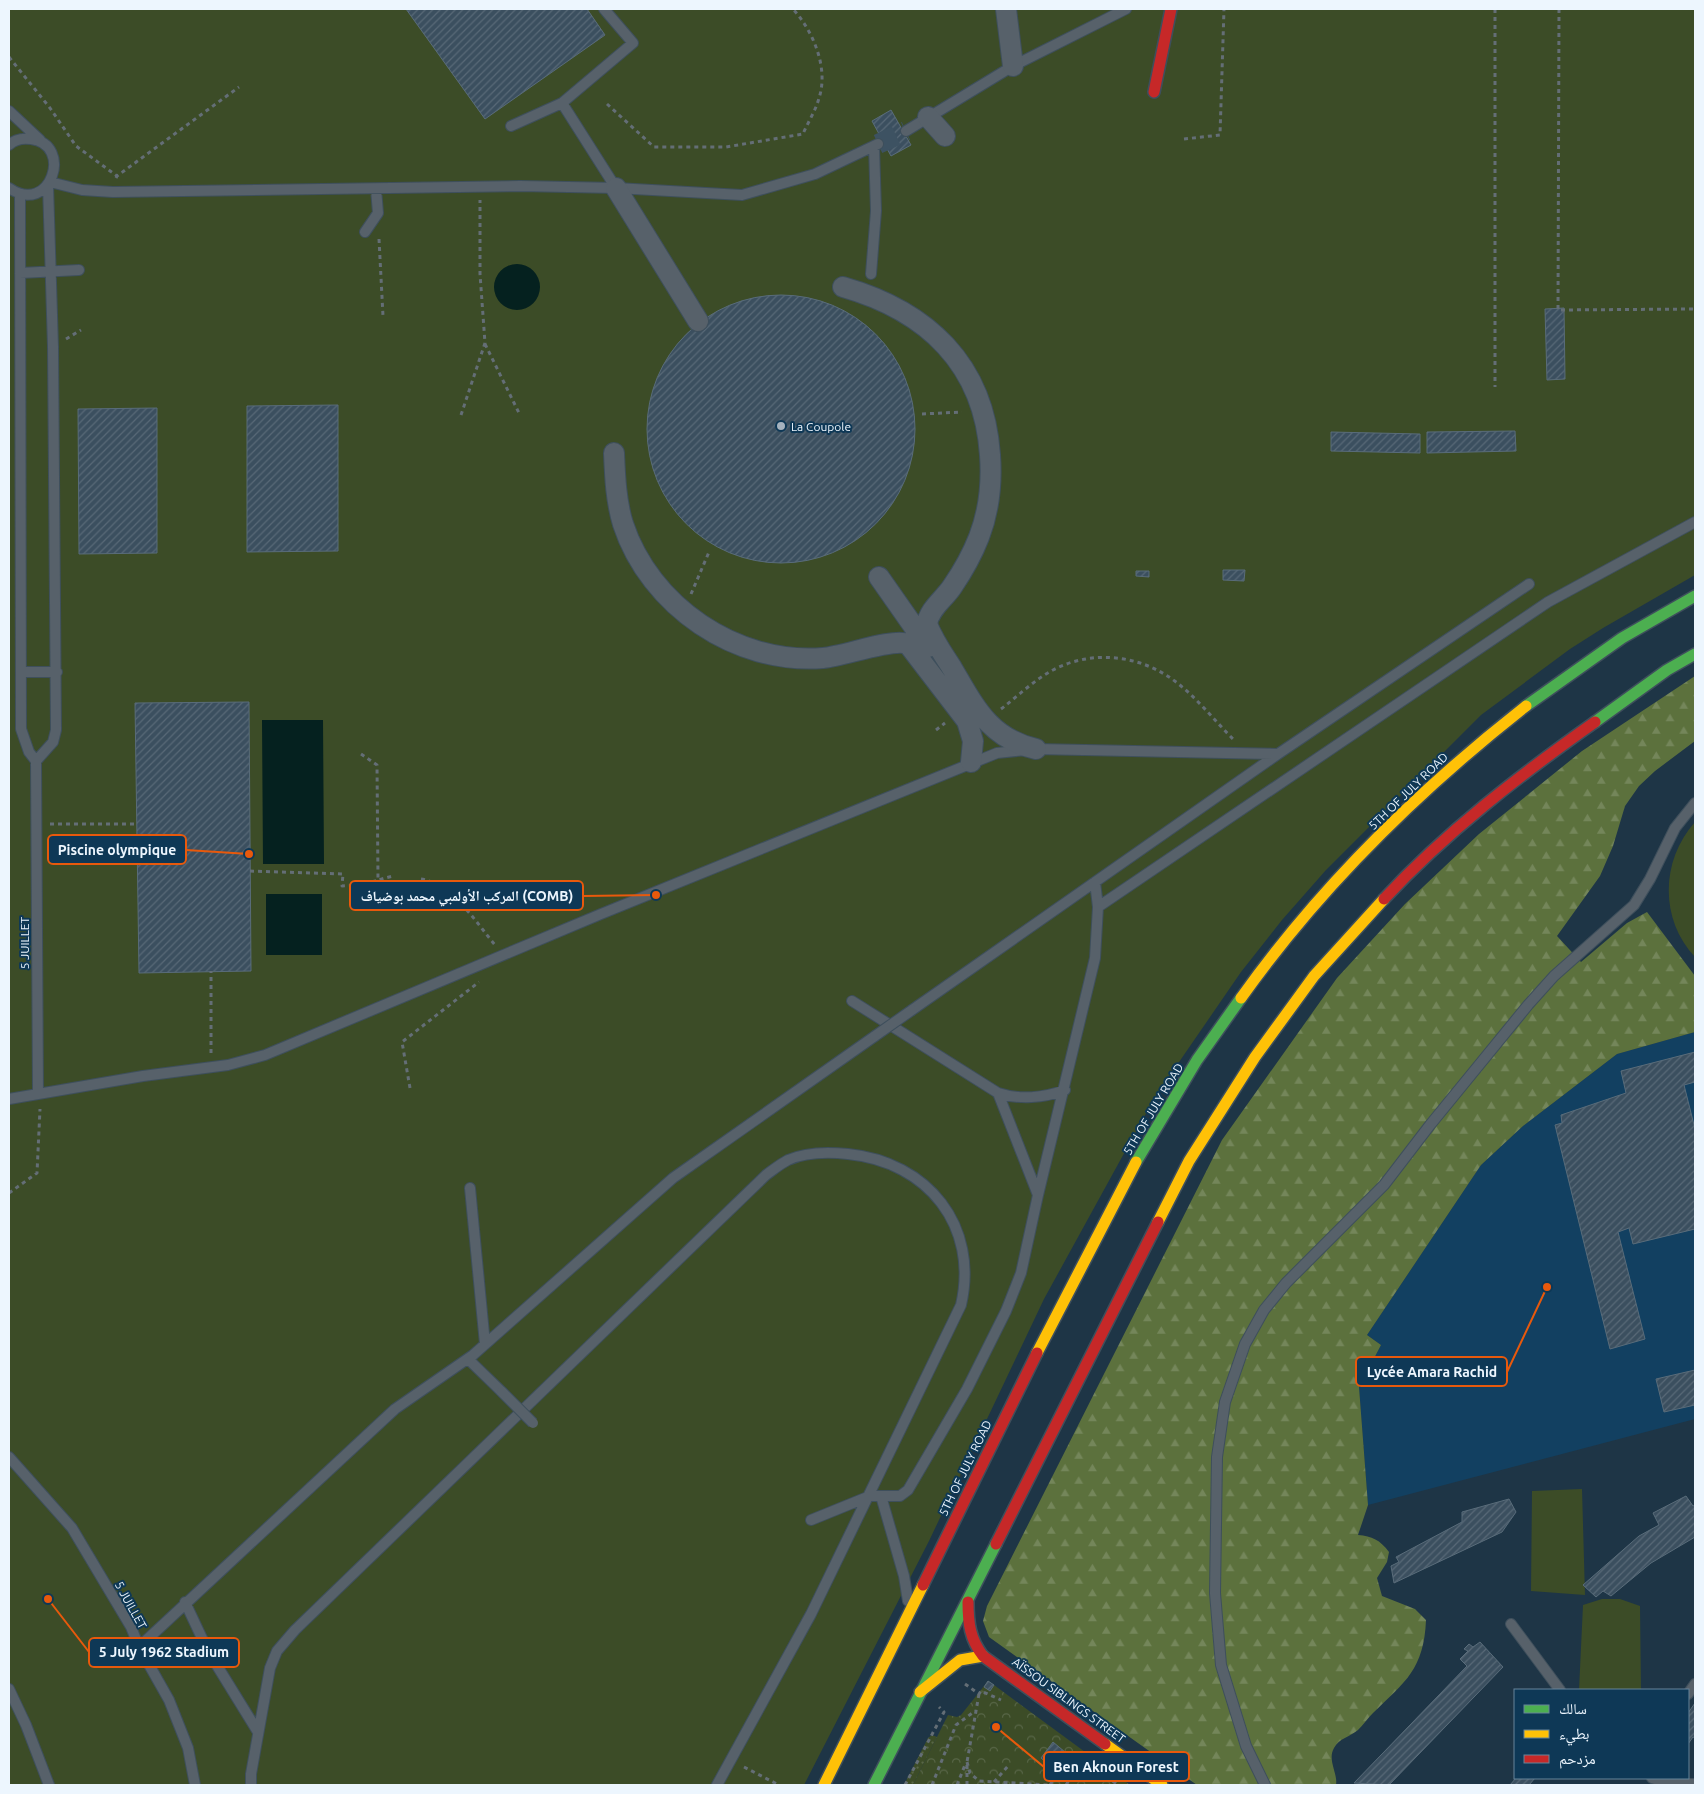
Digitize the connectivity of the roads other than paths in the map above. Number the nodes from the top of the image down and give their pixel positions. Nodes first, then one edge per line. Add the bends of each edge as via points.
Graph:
1 (604, 9) edge
2 (1006, 9) edge
3 (1126, 9) edge
4 (1171, 9) edge
5 (1013, 66) junction
6 (1154, 92) dead end
7 (562, 104) junction
8 (9, 111) edge
9 (928, 117) junction
10 (511, 126) dead end
11 (906, 131) tunnel mouth
12 (945, 136) dead end
13 (44, 144) junction
14 (9, 145) edge
15 (49, 184) junction
16 (9, 188) edge
17 (616, 188) junction
18 (376, 189) junction
19 (20, 194) junction
20 (366, 232) dead end
21 (79, 270) dead end
22 (51, 272) junction
23 (20, 273) junction
24 (871, 274) dead end
25 (843, 287) dead end
26 (698, 321) dead end
27 (614, 453) dead end
28 (1695, 522) edge
29 (879, 577) dead end
30 (1530, 584) dead end
31 (1695, 596) edge
32 (1695, 654) edge
33 (22, 672) junction
34 (57, 672) junction
35 (946, 677) junction
36 (1036, 749) junction
37 (1278, 754) junction
38 (36, 762) junction
39 (971, 762) junction
40 (1695, 803) edge
41 (1095, 882) junction
42 (1098, 907) junction
43 (852, 1001) dead end
44 (1065, 1090) junction
45 (998, 1093) junction
46 (38, 1094) junction
47 (9, 1099) edge
48 (470, 1188) dead end
49 (1038, 1195) junction
50 (485, 1344) junction
51 (468, 1359) junction
52 (533, 1423) dead end
53 (9, 1457) edge
54 (870, 1496) junction
55 (881, 1496) junction
56 (810, 1520) dead end
57 (185, 1602) junction
58 (968, 1602) junction
59 (910, 1611) junction
60 (1511, 1624) dead end
61 (139, 1646) junction
62 (983, 1656) junction
63 (9, 1689) edge
64 (1559, 1689) edge
65 (920, 1692) junction
66 (258, 1732) junction
67 (1655, 1779) edge
68 (1695, 1784) edge
69 (49, 1785) edge
70 (195, 1785) edge
71 (251, 1785) edge
72 (717, 1785) edge
73 (824, 1785) edge
74 (874, 1785) edge
75 (1162, 1785) edge
76 (1265, 1785) edge

1 - 7 lane via 633,43
2 - 5 street
3 - 5 lane
4 - 6 main road
5 - 9 lane
7 - 10 lane
7 - 17 lane
8 - 13 lane
9 - 11 lane
9 - 12 street
13 - 14 lane via 23,138
13 - 15 lane via 54,162
15 - 18 lane via 113,192
15 - 19 lane via 35,193
15 - 22 lane
16 - 19 lane
17 - 18 lane
17 - 24 lane via 742,195 815,174 876,145 876,211
17 - 26 street
18 - 20 lane via 378,213
19 - 23 lane
21 - 22 lane
22 - 23 lane
22 - 34 lane
23 - 33 lane
25 - 35 street via 875,296 930,330 953,353 971,380 984,411 991,473 988,504 980,534 968,563 931,613 927,624
27 - 35 street via 615,489 623,524 638,557 658,587 683,612 714,634 748,648 785,657 822,658 902,642
28 - 42 lane via 1548,602
29 - 35 street
30 - 37 lane
31 - 59 main road, 5TH OF JULY ROAD via 1576,669 1463,758 1356,861 1283,942 1202,1053 1156,1128 1050,1329
32 - 58 main road via 1594,721 1470,818 1412,869 1314,976 1255,1057 1189,1161
33 - 34 lane
33 - 38 lane via 21,729
34 - 38 lane via 56,730 53,742
35 - 36 street via 989,725 1010,741
35 - 39 street via 969,726 973,741
36 - 37 lane
36 - 39 lane via 997,753
37 - 41 lane
38 - 46 lane, 5 JUILLET
39 - 46 lane via 296,1044 211,1068
40 - 76 lane via 1675,828 1634,905 1554,976 1528,1004 1384,1185 1286,1283 1254,1325 1245,1344 1225,1402 1217,1457 1215,1593 1221,1666 1246,1746
41 - 42 lane
41 - 50 lane, bridge via 672,1178
42 - 44 lane via 1096,958
43 - 45 lane
44 - 45 lane via 1020,1097
44 - 49 lane
45 - 49 lane
46 - 47 lane
48 - 50 lane
49 - 55 lane via 1021,1273 968,1389 908,1490 900,1496
50 - 51 lane
51 - 52 lane, bridge
51 - 57 lane via 395,1409
53 - 61 lane, 5 JUILLET via 72,1528
54 - 55 lane
54 - 56 lane
54 - 66 lane via 961,1306 965,1259 958,1233 944,1206 930,1189 912,1176 869,1156 814,1153 788,1160 766,1175 294,1630 277,1651 270,1668
54 - 72 lane via 811,1614
55 - 59 lane via 904,1576
57 - 61 lane
57 - 66 lane via 208,1652
58 - 62 main road via 969,1633
58 - 65 main road
59 - 73 main road, 5TH OF JULY ROAD
60 - 64 lane
61 - 70 lane, 5 JUILLET via 169,1700 188,1748
62 - 65 main road via 960,1660
62 - 75 main road, AÏSSOU SIBLINGS STREET
63 - 69 lane
65 - 74 main road
66 - 71 lane
67 - 68 lane via 1671,1784

